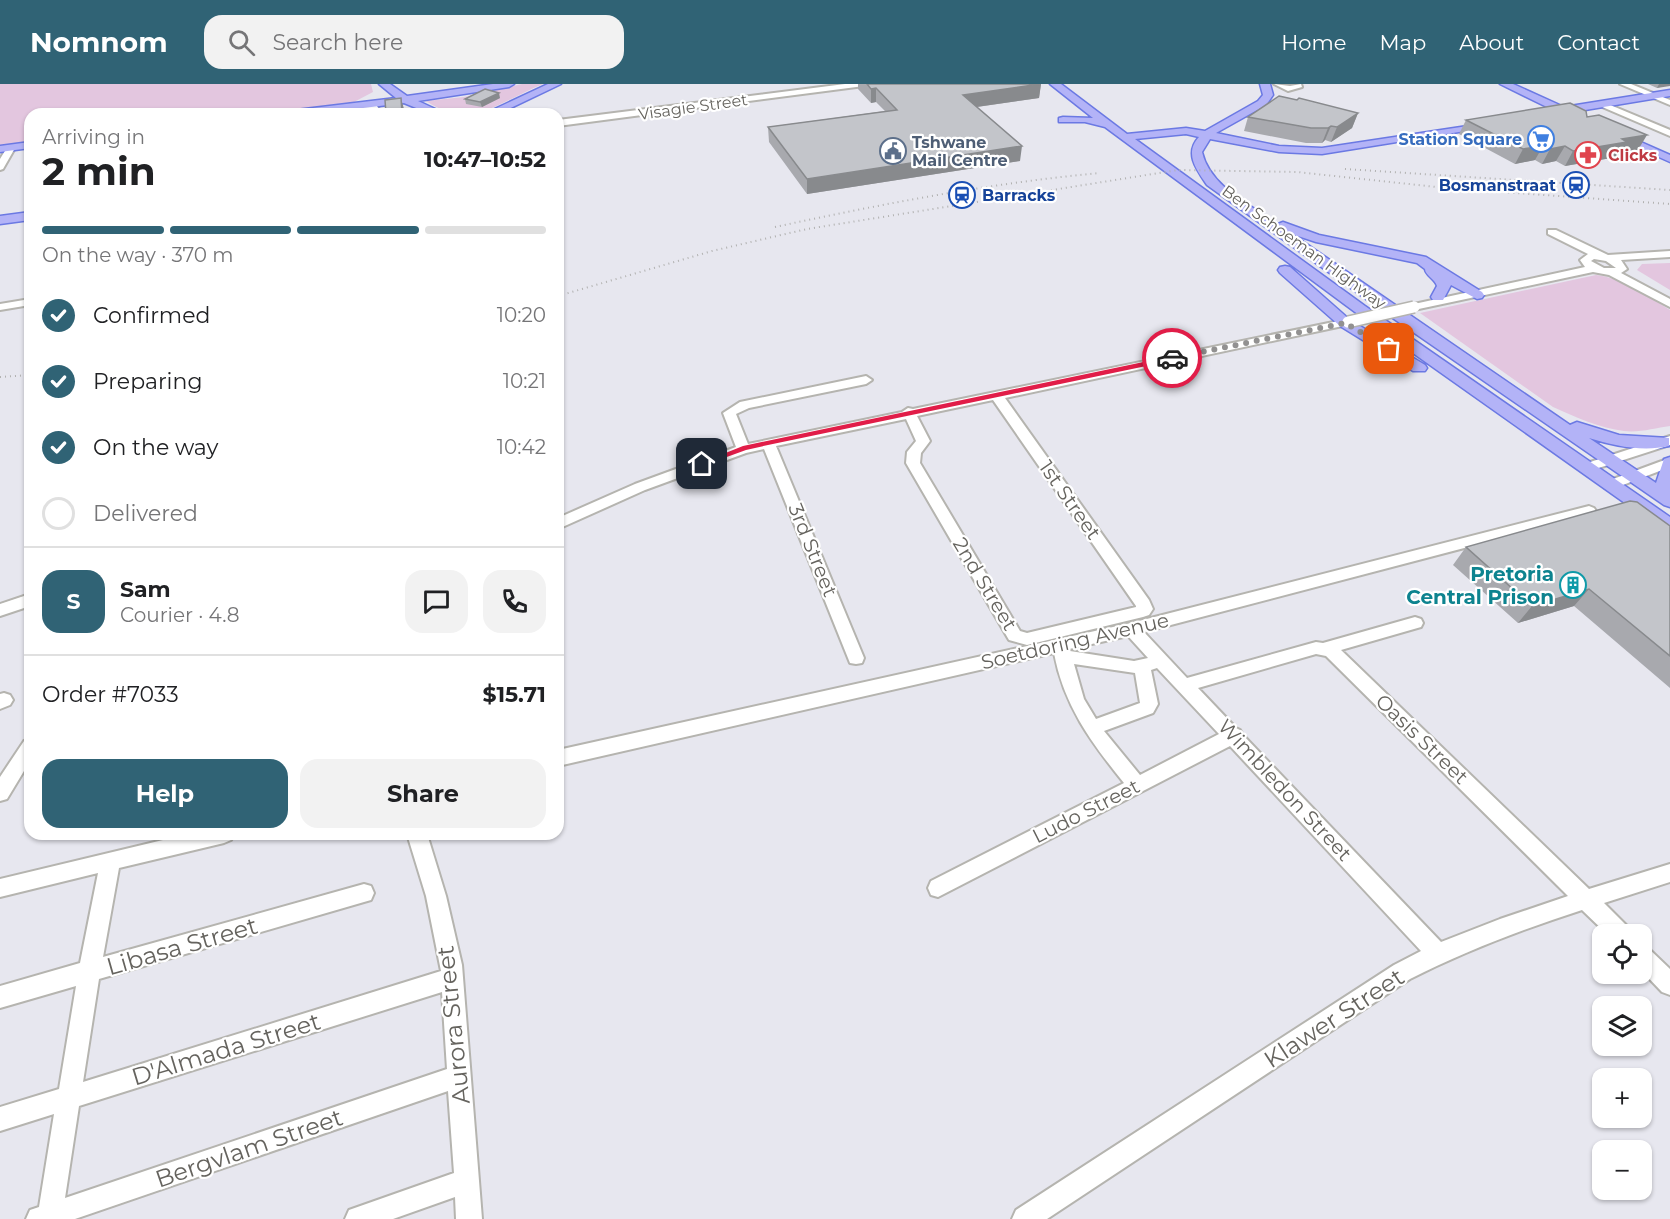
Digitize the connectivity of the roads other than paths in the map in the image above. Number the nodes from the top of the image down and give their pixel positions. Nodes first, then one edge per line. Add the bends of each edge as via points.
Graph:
1 (383, 84) edge
2 (509, 84) edge
3 (556, 84) edge
4 (864, 84) edge
5 (1055, 84) edge
6 (1265, 84) edge
7 (1278, 84) edge
8 (1297, 84) edge
9 (1505, 84) edge
10 (1624, 84) edge
11 (829, 86) edge
12 (1670, 93) edge
13 (1653, 96) junction
14 (405, 100) junction
15 (1670, 103) edge
16 (1603, 104) junction
17 (350, 106) junction
18 (332, 108) edge
19 (334, 108) edge
20 (373, 108) edge
21 (426, 108) edge
22 (502, 108) edge
23 (1563, 111) junction
24 (1540, 115) edge
25 (1063, 120) dead end
26 (1584, 120) edge
27 (1505, 121) edge
28 (564, 122) edge
29 (1227, 122) junction
30 (1111, 126) junction
31 (1605, 130) edge
32 (1670, 133) edge
33 (1206, 134) junction
34 (1126, 137) junction
35 (1252, 143) junction
36 (24, 146) edge
37 (5, 148) edge
38 (1670, 159) edge
39 (0, 167) edge
40 (1211, 182) junction
41 (1229, 216) junction
42 (24, 217) edge
43 (0, 220) edge
44 (1604, 257) junction
45 (1670, 257) edge
46 (1589, 263) junction
47 (1617, 269) junction
48 (1443, 276) junction
49 (1491, 284) junction
50 (1470, 293) junction
51 (1438, 297) junction
52 (1670, 297) edge
53 (24, 303) edge
54 (1670, 304) edge
55 (0, 307) edge
56 (1415, 307) junction
57 (1389, 309) junction
58 (1347, 322) junction
59 (866, 380) dead end
60 (996, 395) junction
61 (1517, 397) junction
62 (908, 412) junction
63 (1667, 441) edge
64 (768, 443) junction
65 (743, 448) junction
66 (1611, 460) junction
67 (1670, 463) edge
68 (1582, 465) junction
69 (1634, 477) junction
70 (1610, 485) junction
71 (1670, 500) edge
72 (1588, 511) edge
73 (564, 521) edge
74 (1670, 526) edge
75 (24, 602) edge
76 (1143, 604) joint
77 (0, 610) edge
78 (1415, 623) dead end
79 (1131, 629) junction
80 (1326, 648) junction
81 (1061, 651) junction
82 (856, 658) dead end
83 (1161, 660) junction
84 (1142, 666) junction
85 (1185, 685) junction
86 (1092, 728) junction
87 (1234, 735) junction
88 (24, 755) edge
89 (564, 758) edge
90 (1137, 785) junction
91 (0, 793) edge
92 (200, 840) edge
93 (419, 840) edge
94 (110, 862) junction
95 (1670, 873) edge
96 (0, 888) edge
97 (938, 888) dead end
98 (364, 893) dead end
99 (1586, 899) junction
100 (1611, 924) edge
101 (1437, 953) junction
102 (1652, 966) edge
103 (88, 973) junction
104 (452, 978) junction
105 (1670, 984) edge
106 (0, 997) edge
107 (459, 1076) junction
108 (70, 1098) junction
109 (0, 1119) edge
110 (466, 1181) junction
111 (46, 1218) edge
112 (358, 1219) edge
113 (469, 1219) edge
114 (1026, 1219) edge

1 - 14 main road
1 - 18 main road via 383,93 371,101
2 - 14 main road
3 - 22 main road
4 - 11 street, Visagie Street
5 - 30 main road, Ben Schoeman Highway
6 - 29 main road via 1268,95 1262,103
7 - 8 street via 1293,89
9 - 23 main road
10 - 13 street
11 - 28 street, Visagie Street
12 - 13 main road
13 - 15 street
13 - 16 main road
14 - 17 main road
14 - 21 main road
16 - 23 main road
16 - 32 street
17 - 19 main road
17 - 20 street
23 - 24 main road
23 - 26 main road
25 - 30 main road via 1089,120
27 - 35 main road via 1322,151 1294,151
29 - 33 main road
29 - 35 main road via 1222,128 1225,132
30 - 34 main road, Ben Schoeman Highway
31 - 38 main road
33 - 34 main road via 1172,131
33 - 35 main road
33 - 40 main road, Ben Schoeman Highway via 1196,152 1204,175
34 - 41 main road, Ben Schoeman Highway
36 - 37 main road
37 - 39 street
40 - 48 main road via 1286,228 1410,256
40 - 57 main road, Ben Schoeman Highway
41 - 58 main road via 1317,300
41 - 68 main road, Ben Schoeman Highway
42 - 43 main road
44 - 45 street
44 - 46 street
44 - 46 street via 1549,233
44 - 47 street
45 - 47 street via 1636,260
46 - 47 street
46 - 49 street
46 - 50 street
47 - 52 street
47 - 54 street
48 - 49 main road
48 - 50 main road
48 - 51 main road via 1444,290
48 - 57 main road via 1400,259 1379,257 1357,265 1359,280
49 - 50 street
50 - 51 street
50 - 56 street
51 - 56 street
53 - 55 street
56 - 58 street, bridge
57 - 61 main road, Ben Schoeman Highway
58 - 60 street
58 - 68 main road
59 - 65 street via 732,410 729,412
60 - 62 street
60 - 76 street, 1st Street
61 - 63 main road via 1605,438 1634,444
61 - 66 main road, Ben Schoeman Highway
62 - 64 street
62 - 76 street, 2nd Street via 922,435 913,463 1015,636 1027,639 1140,612 1145,609
63 - 66 street
64 - 65 street
64 - 82 street, 3rd Street
65 - 73 street
66 - 68 street
66 - 69 main road, Ben Schoeman Highway
67 - 69 street
67 - 71 main road via 1664,481
68 - 70 main road, Ben Schoeman Highway
69 - 70 street
69 - 71 main road, Ben Schoeman Highway
70 - 74 main road, Ben Schoeman Highway
72 - 79 street, Soetdoring Avenue
75 - 77 street
78 - 80 street
79 - 81 street, Soetdoring Avenue
79 - 83 street, Wimbledon Street
80 - 85 street
80 - 99 street, Oasis Street via 1339,656
81 - 84 street via 1127,667
81 - 86 street via 1076,701
81 - 89 street, Soetdoring Avenue
83 - 84 street
83 - 85 street, Wimbledon Street
84 - 86 street via 1147,708
85 - 87 street, Wimbledon Street
86 - 90 street
87 - 90 street, Ludo Street
87 - 101 street, Wimbledon Street
88 - 91 street
90 - 97 street, Ludo Street
92 - 94 street
93 - 104 street, Aurora Street via 436,896
94 - 96 street
94 - 103 street
95 - 99 street, Klawer Street
98 - 103 street, Libasa Street
99 - 100 street, Oasis Street
99 - 101 street, Klawer Street
101 - 114 street, Klawer Street via 1402,972
102 - 105 street
103 - 106 street, Libasa Street
103 - 108 street
104 - 107 street, Aurora Street
104 - 108 street, D'Almada Street
107 - 110 street, Aurora Street
107 - 111 street, Bergvlam Street
108 - 109 street, D'Almada Street
108 - 111 street
110 - 112 street
110 - 113 street, Aurora Street

